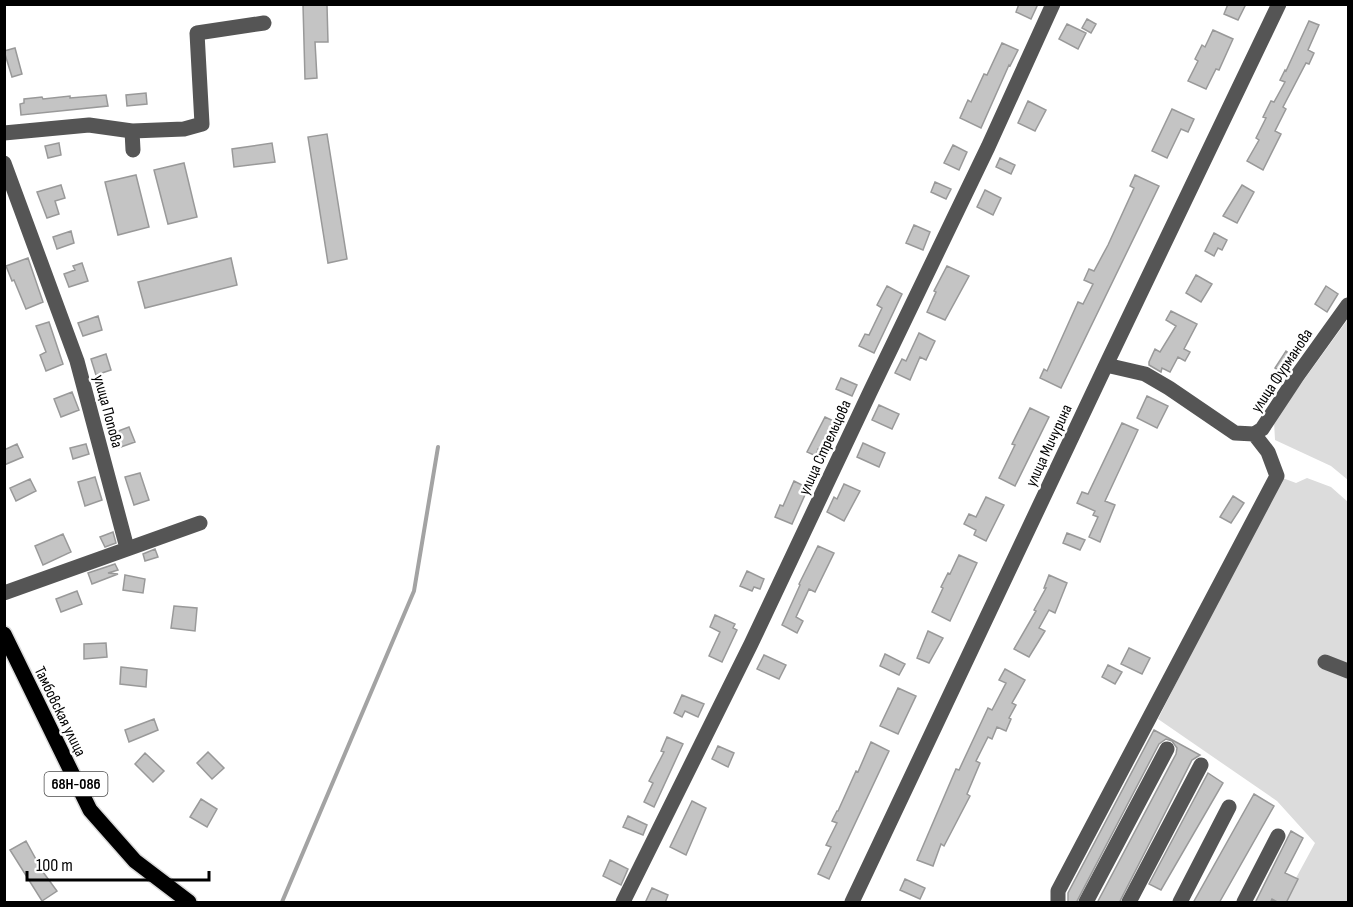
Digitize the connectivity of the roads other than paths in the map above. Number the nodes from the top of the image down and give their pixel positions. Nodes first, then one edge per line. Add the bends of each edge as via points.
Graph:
1 (1053, 4) edge
2 (1279, 4) edge
3 (264, 23) dead end
4 (132, 130) junction
5 (4, 133) edge
6 (133, 150) dead end
7 (4, 163) edge
8 (1348, 305) edge
9 (1106, 364) junction
10 (1254, 435) junction
11 (200, 523) dead end
12 (127, 548) junction
13 (4, 593) edge
14 (4, 634) edge
15 (1325, 662) dead end
16 (1348, 671) edge
17 (1167, 748) dead end
18 (1201, 765) dead end
19 (1229, 807) dead end
20 (1278, 836) dead end
21 (189, 903) edge
22 (623, 903) edge
23 (852, 903) edge
24 (1058, 903) edge
25 (1086, 903) edge
26 (1129, 903) edge
27 (1180, 903) edge
28 (1244, 903) edge

1 - 22 street, улица Стрельцова via 751,644
2 - 9 street, улица Мичурина
3 - 4 street via 197,33 202,124 184,129
4 - 5 street via 89,125
4 - 6 street
7 - 12 street, улица Попова via 77,361
8 - 10 street, улица Фурманова
9 - 10 street, улица Фурманова via 1145,374 1235,433
9 - 23 street, улица Мичурина
10 - 24 street via 1268,452 1277,476 1058,891
11 - 12 street
12 - 13 street
14 - 21 main road, Тамбовская улица / 68Н-086 via 90,810 135,861
15 - 16 street
17 - 25 street
18 - 26 street
19 - 27 street
20 - 28 street

